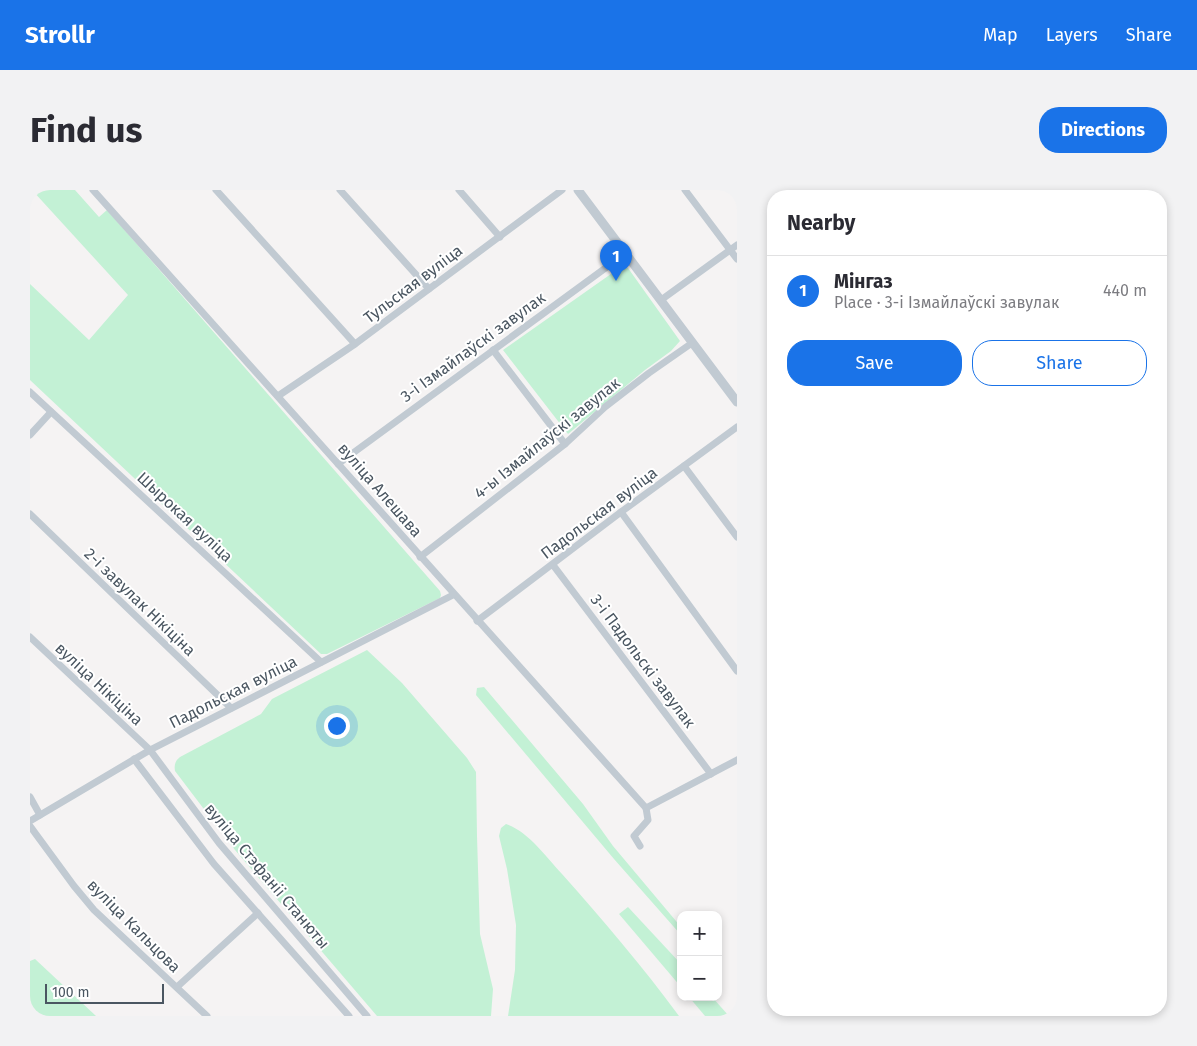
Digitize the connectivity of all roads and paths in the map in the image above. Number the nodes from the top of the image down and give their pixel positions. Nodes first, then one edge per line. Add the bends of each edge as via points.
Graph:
1 (93, 190) edge
2 (216, 190) edge
3 (340, 190) edge
4 (459, 190) edge
5 (562, 190) edge
6 (578, 190) edge
7 (685, 190) edge
8 (500, 237) junction
9 (737, 245) edge
10 (730, 250) junction
11 (626, 254) junction
12 (737, 258) edge
13 (429, 289) junction
14 (661, 300) junction
15 (692, 343) junction
16 (355, 344) junction
17 (492, 350) junction
18 (30, 392) edge
19 (278, 396) junction
20 (737, 402) edge
21 (51, 412) junction
22 (737, 427) edge
23 (30, 436) edge
24 (565, 444) junction
25 (338, 464) junction
26 (684, 466) junction
27 (621, 512) junction
28 (30, 514) edge
29 (737, 537) edge
30 (420, 557) junction
31 (553, 565) junction
32 (454, 596) junction
33 (477, 621) junction
34 (30, 637) edge
35 (321, 662) junction
36 (737, 671) edge
37 (231, 708) junction
38 (150, 750) junction
39 (134, 759) junction
40 (737, 760) edge
41 (711, 774) junction
42 (30, 798) edge
43 (646, 808) junction
44 (40, 815) junction
45 (30, 821) edge
46 (30, 826) edge
47 (640, 846) dead end
48 (258, 913) junction
49 (177, 987) junction
50 (207, 1016) edge
51 (349, 1016) edge
52 (367, 1016) edge

1 - 19 street, вуліца Алешава
2 - 16 street
3 - 13 street
4 - 8 street
5 - 8 street, Тульская вуліца
6 - 11 street
7 - 10 street
8 - 13 street, Тульская вуліца
9 - 10 street
10 - 12 street
10 - 14 street
11 - 14 street
11 - 17 street, 3-і Ізмайлаўскі завулак
13 - 16 street, Тульская вуліца
14 - 15 street
15 - 20 street
15 - 24 street, 4-ы Ізмайлаўскі завулак via 605,407
16 - 19 street, Тульская вуліца
17 - 24 street
17 - 25 street, 3-і Ізмайлаўскі завулак
18 - 21 street, Шырокая вуліца
19 - 25 street, вуліца Алешава
21 - 23 street
21 - 35 street, Шырокая вуліца
22 - 26 street, Падольская вуліца
24 - 30 street, 4-ы Ізмайлаўскі завулак
25 - 30 street, вуліца Алешава
26 - 27 street, Падольская вуліца
26 - 29 street
27 - 31 street, Падольская вуліца
27 - 36 street
28 - 37 street, 2-і завулак Нікіціна
30 - 32 street, вуліца Алешава
31 - 33 street, Падольская вуліца
31 - 41 street, 3-і Падольскі завулак
32 - 33 street, вуліца Алешава
32 - 35 street, Падольская вуліца
33 - 43 street, вуліца Алешава
34 - 38 street, вуліца Нікіціна
35 - 37 street, Падольская вуліца
37 - 38 street, Падольская вуліца
38 - 39 street, Падольская вуліца
38 - 52 street, вуліца Стэфаніі Станюты via 219,843
39 - 44 street, Падольская вуліца
39 - 48 street via 214,864
40 - 41 street
41 - 43 street
42 - 44 street
43 - 47 street via 648,820 634,836
44 - 45 street, Падольская вуліца
46 - 49 street, вуліца Кальцова via 94,910
48 - 49 street
48 - 51 street
49 - 50 street, вуліца Кальцова

